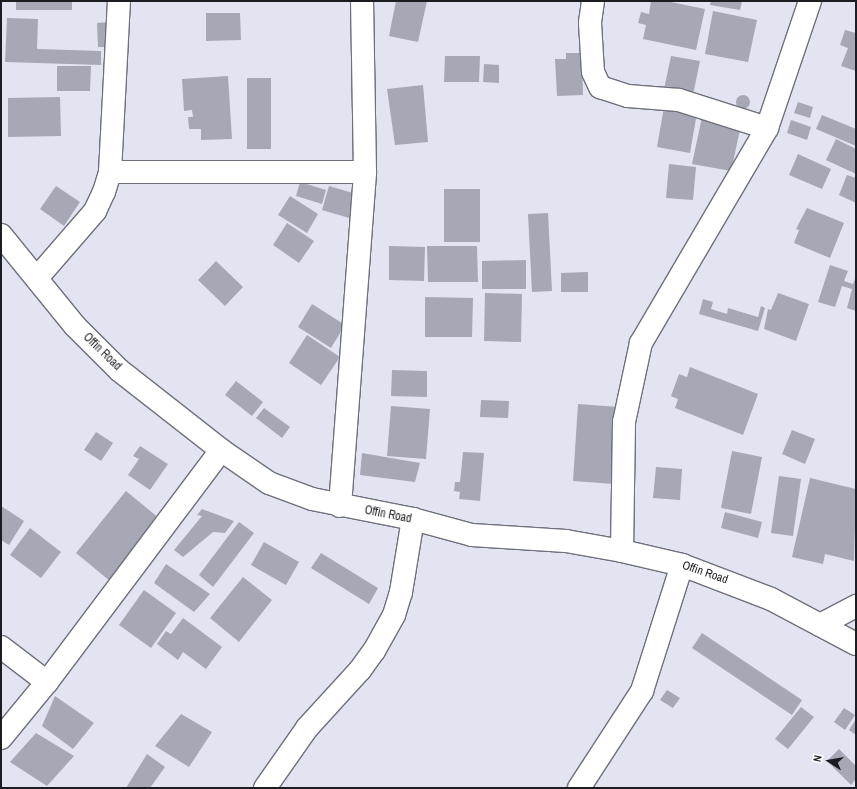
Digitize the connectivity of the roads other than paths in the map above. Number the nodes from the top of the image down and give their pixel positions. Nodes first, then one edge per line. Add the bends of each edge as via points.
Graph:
1 (119, 1) edge
2 (362, 1) edge
3 (593, 1) edge
4 (810, 1) edge
5 (767, 128) junction
6 (110, 172) junction
7 (365, 172) junction
8 (1, 236) edge
9 (37, 278) junction
10 (221, 450) junction
11 (340, 506) junction
12 (413, 519) junction
13 (622, 551) junction
14 (682, 565) junction
15 (856, 606) edge
16 (820, 625) junction
17 (856, 644) edge
18 (1, 647) edge
19 (47, 682) junction
20 (1, 738) edge
21 (265, 788) edge
22 (579, 788) edge

1 - 6 street
2 - 7 street
3 - 5 street via 590,23 593,72 600,87 628,96 679,100
4 - 5 street
5 - 13 street via 641,343 624,422
6 - 7 street
6 - 9 street via 95,211
7 - 11 street
8 - 9 street, Offin Road
9 - 10 street, Offin Road via 75,326 119,370
10 - 11 street, Offin Road via 269,483 312,500
10 - 19 street
11 - 12 street, Offin Road
12 - 13 street, Offin Road via 472,535 566,541
12 - 21 street via 401,592 394,615 360,670 307,728
13 - 14 street, Offin Road
14 - 16 street, Offin Road via 771,599
14 - 22 street via 642,691
15 - 16 street
16 - 17 street, Offin Road
18 - 19 street
19 - 20 street

